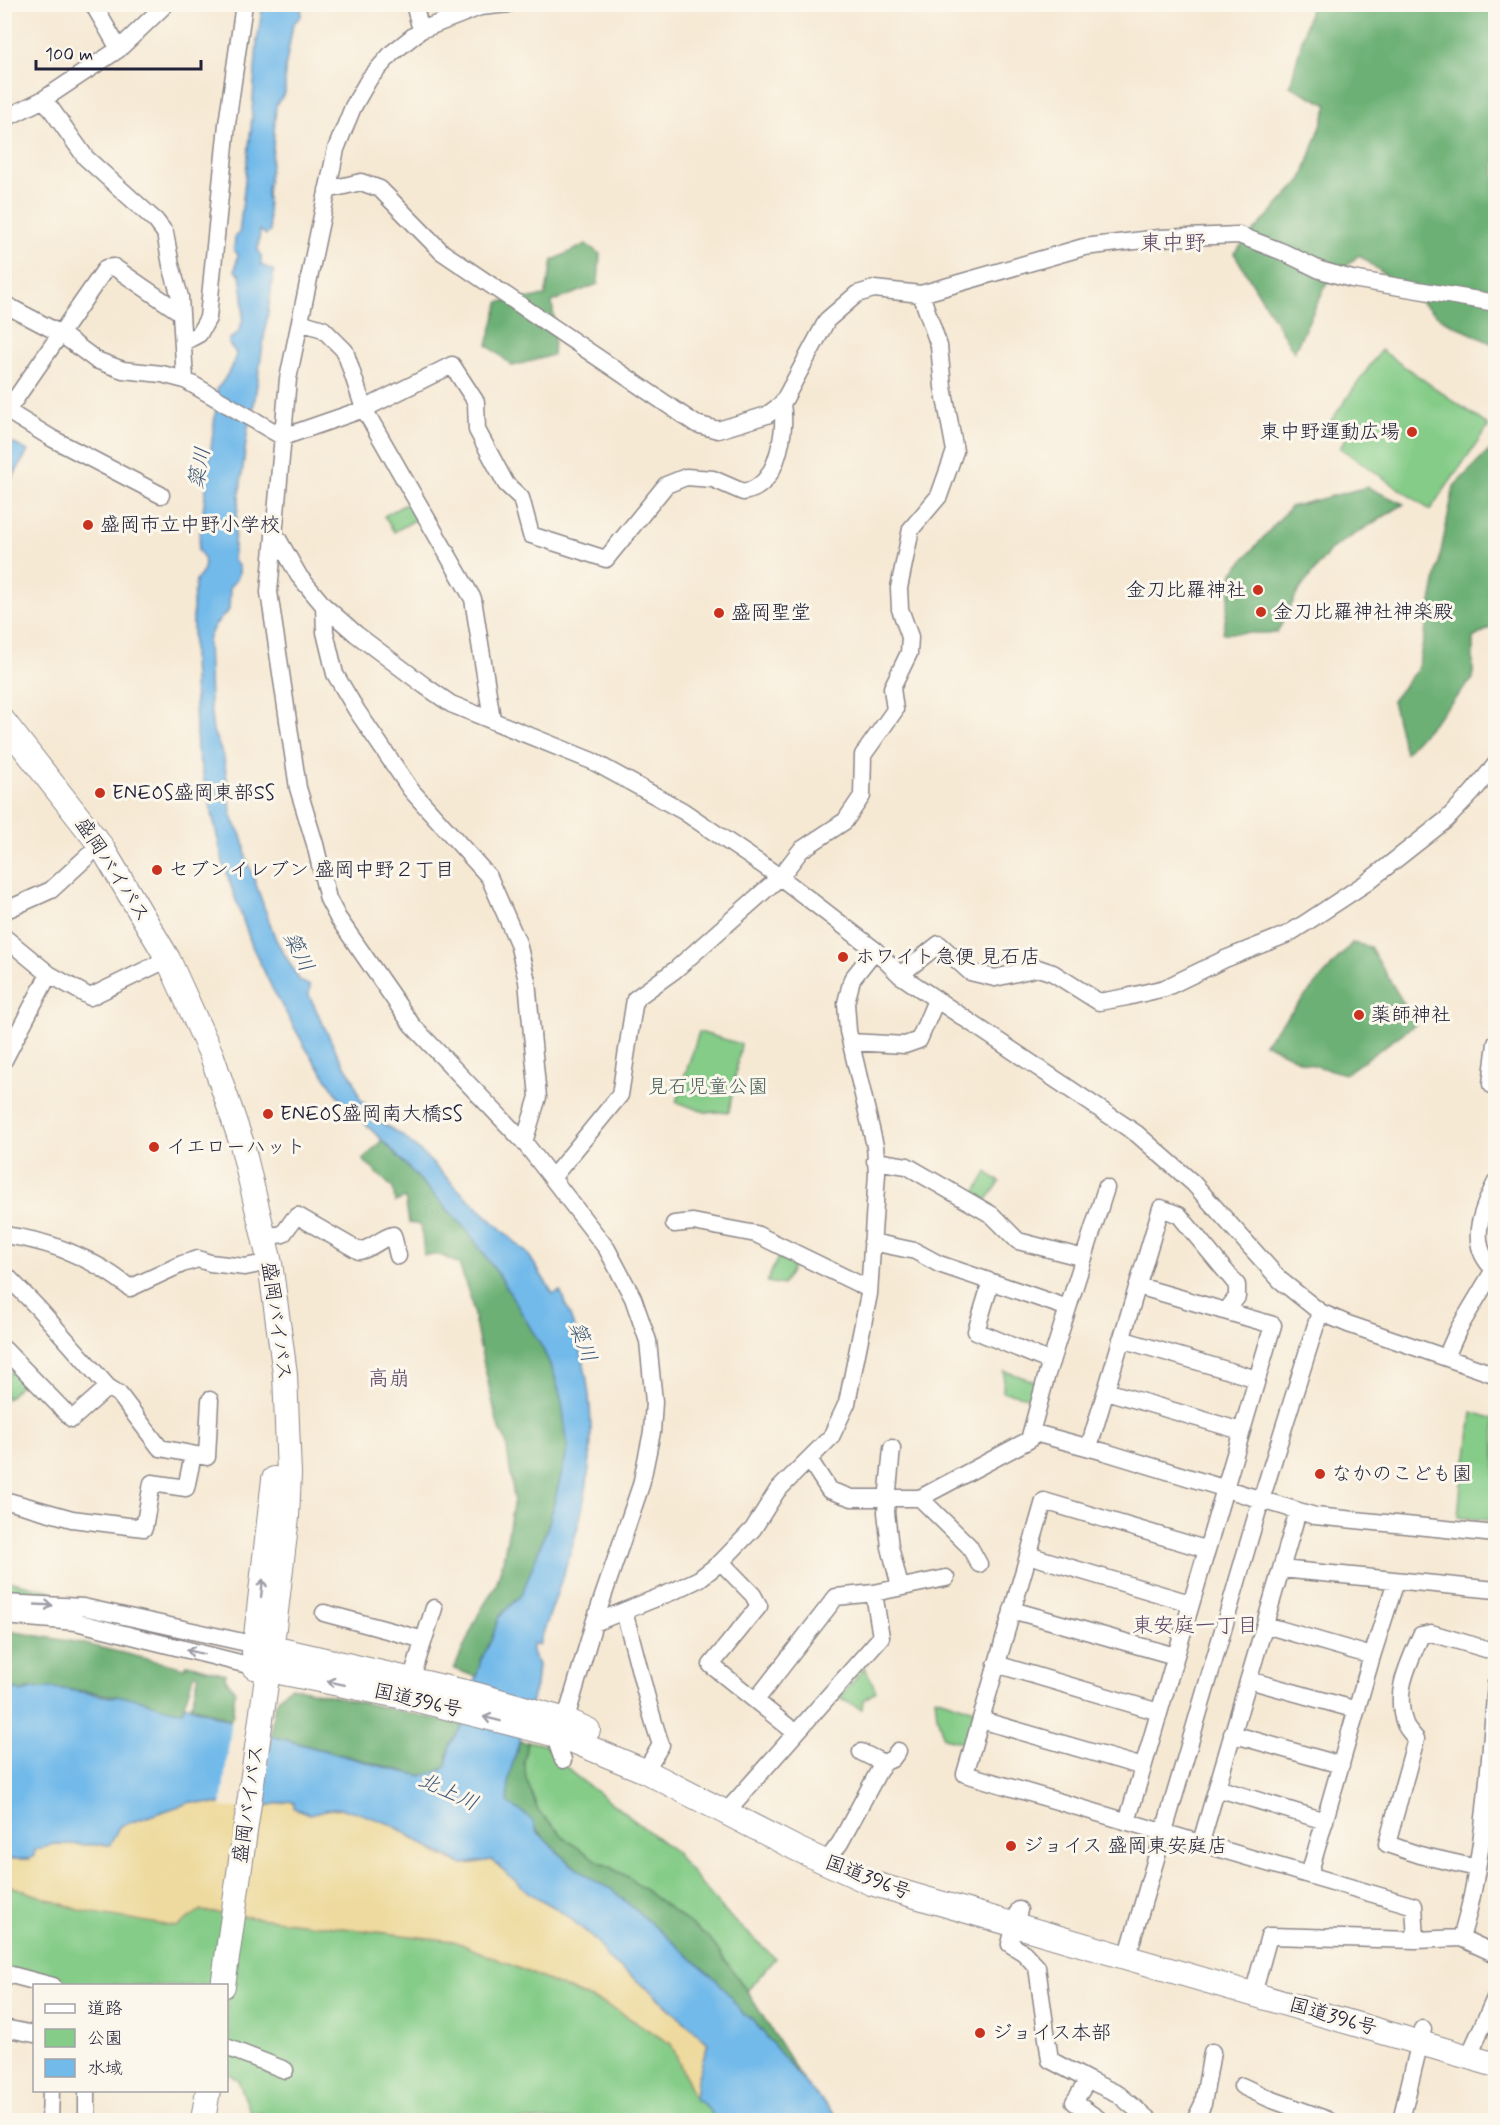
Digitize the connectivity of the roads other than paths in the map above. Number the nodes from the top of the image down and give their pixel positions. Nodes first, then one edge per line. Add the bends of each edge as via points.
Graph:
1 (93, 4) edge
2 (166, 4) edge
3 (244, 4) edge
4 (414, 4) edge
5 (509, 4) edge
6 (421, 30) junction
7 (119, 49) junction
8 (44, 99) junction
9 (7, 112) edge
10 (327, 190) junction
11 (921, 294) junction
12 (1496, 303) edge
13 (4, 304) edge
14 (181, 313) junction
15 (300, 322) junction
16 (61, 334) junction
17 (184, 342) junction
18 (192, 384) junction
19 (782, 404) junction
20 (364, 409) junction
21 (6, 410) edge
22 (283, 437) junction
23 (161, 495) dead end
24 (274, 532) junction
25 (324, 606) junction
26 (492, 719) junction
27 (4, 722) edge
28 (4, 746) edge
29 (1496, 764) edge
30 (89, 855) junction
31 (780, 878) junction
32 (4, 911) edge
33 (4, 937) edge
34 (875, 950) junction
35 (163, 962) junction
36 (49, 974) junction
37 (900, 975) junction
38 (936, 1000) junction
39 (851, 1042) junction
40 (1496, 1042) edge
41 (4, 1060) edge
42 (1496, 1089) edge
43 (524, 1142) junction
44 (875, 1161) junction
45 (552, 1178) junction
46 (1496, 1182) edge
47 (1106, 1188) dead end
48 (674, 1224) dead end
49 (4, 1235) edge
50 (263, 1237) junction
51 (872, 1242) junction
52 (398, 1256) dead end
53 (1084, 1258) junction
54 (255, 1265) junction
55 (1494, 1271) edge
56 (4, 1274) edge
57 (991, 1281) junction
58 (1138, 1286) junction
59 (869, 1289) junction
60 (1068, 1308) junction
61 (1226, 1311) junction
62 (1320, 1312) junction
63 (1121, 1339) junction
64 (4, 1348) edge
65 (1446, 1357) junction
66 (1051, 1362) junction
67 (1496, 1375) edge
68 (1257, 1379) junction
69 (108, 1387) junction
70 (1106, 1391) junction
71 (210, 1400) dead end
72 (1241, 1431) junction
73 (1031, 1432) junction
74 (1089, 1447) junction
75 (892, 1448) dead end
76 (192, 1455) junction
77 (809, 1459) junction
78 (1224, 1489) junction
79 (920, 1498) junction
80 (888, 1499) junction
81 (4, 1500) edge
82 (1261, 1500) junction
83 (1298, 1510) junction
84 (1496, 1534) edge
85 (1205, 1549) junction
86 (1028, 1555) junction
87 (721, 1562) junction
88 (979, 1564) dead end
89 (1281, 1569) junction
90 (946, 1578) dead end
91 (1396, 1581) junction
92 (900, 1587) junction
93 (1496, 1590) edge
94 (874, 1593) junction
95 (4, 1603) edge
96 (1190, 1603) junction
97 (434, 1608) dead end
98 (1012, 1610) junction
99 (624, 1612) junction
100 (324, 1613) dead end
101 (4, 1616) edge
102 (594, 1623) junction
103 (1265, 1625) junction
104 (424, 1640) junction
105 (1496, 1652) edge
106 (1175, 1656) junction
107 (1372, 1656) junction
108 (996, 1664) junction
109 (260, 1669) junction
110 (1249, 1680) junction
111 (1496, 1683) edge
112 (415, 1686) junction
113 (756, 1700) junction
114 (1357, 1710) junction
115 (1159, 1712) junction
116 (981, 1720) junction
117 (557, 1726) junction
118 (796, 1733) junction
119 (1232, 1734) junction
120 (898, 1751) dead end
121 (861, 1752) dead end
122 (563, 1760) dead end
123 (883, 1763) junction
124 (648, 1765) junction
125 (1341, 1765) junction
126 (1143, 1767) junction
127 (1492, 1778) edge
128 (1217, 1788) junction
129 (731, 1807) junction
130 (1324, 1821) junction
131 (1127, 1822) junction
132 (1164, 1832) junction
133 (1201, 1842) junction
134 (830, 1857) junction
135 (1477, 1868) junction
136 (1309, 1875) junction
137 (1017, 1917) junction
138 (1461, 1938) junction
139 (1416, 1940) junction
140 (1131, 1944) junction
141 (1496, 1954) edge
142 (4, 1973) edge
143 (45, 1984) edge
144 (209, 1984) edge
145 (223, 1984) edge
146 (1255, 1987) junction
147 (1496, 1996) edge
148 (4, 2028) edge
149 (33, 2034) edge
150 (1422, 2036) junction
151 (228, 2048) edge
152 (1479, 2051) edge
153 (1212, 2052) dead end
154 (1496, 2066) edge
155 (285, 2070) dead end
156 (1088, 2080) junction
157 (1242, 2086) dead end
158 (51, 2092) edge
159 (87, 2092) edge
160 (195, 2092) edge
161 (208, 2092) edge
162 (50, 2121) edge
163 (87, 2121) edge
164 (191, 2121) edge
165 (204, 2121) edge
166 (1100, 2121) edge
167 (1149, 2121) edge
168 (1195, 2121) edge
169 (1328, 2121) edge
170 (1401, 2121) edge

1 - 7 street
2 - 7 street
3 - 17 street via 227,124 208,318 199,334
4 - 6 street
5 - 6 street via 480,7
6 - 10 street via 392,53 369,79 336,149
7 - 8 street
8 - 9 street
8 - 14 street via 86,158 165,233
10 - 15 street
10 - 19 street via 361,182 380,189 442,252 696,424 718,430 767,416
11 - 12 street via 1084,247 1160,238 1239,235 1320,270 1352,279
11 - 19 street via 874,289 857,294 841,306 827,320
11 - 31 street via 939,346 955,451 939,496 911,529 899,588 900,609 910,637 909,653 892,688 895,710 863,755 862,796 845,821 801,850
13 - 16 street
14 - 16 street via 114,267 106,268
14 - 17 street
15 - 20 street via 323,329 345,351
15 - 22 street via 288,379
16 - 18 street via 96,360 123,370 168,375
16 - 21 street
17 - 18 street
18 - 22 street
19 - 20 street via 782,442 771,470 758,487 743,492 713,479 686,477 666,485 606,559 531,535 521,498 506,484 477,430 476,402 452,365
20 - 22 street
20 - 26 street via 473,599
21 - 23 street
22 - 24 street
24 - 25 street via 299,576
24 - 43 street via 269,592 280,671 298,788 328,899 412,1025
25 - 26 street via 451,704
25 - 43 street via 325,632 335,674 411,790 489,877 518,943 527,981 538,1098
26 - 31 street via 602,766 683,811
27 - 35 highway, 盛岡バイパス via 101,846
28 - 30 highway, 盛岡バイパス
29 - 37 street via 1446,820 1327,909 1288,934 1164,988 1099,1002 1053,972 1038,968 995,978 970,972 939,944
30 - 32 street via 51,890
30 - 35 highway, 盛岡バイパス
31 - 34 street
31 - 45 street via 675,970 635,999 620,1095
33 - 36 street
34 - 37 street
34 - 39 street via 852,980 846,1003
35 - 36 street via 90,997
35 - 50 highway, 盛岡バイパス via 212,1056 242,1144
35 - 54 highway, 盛岡バイパス via 224,1130
36 - 41 street
37 - 38 street
38 - 39 street via 919,1041 905,1045
38 - 62 street via 1137,1134 1193,1182 1280,1280
39 - 44 street
40 - 42 street via 1491,1084
43 - 45 street
44 - 51 street
44 - 53 street via 907,1166 992,1215 1018,1241
45 - 102 street via 607,1248 633,1298 648,1341 652,1383 652,1432 641,1485
46 - 55 street via 1479,1224 1478,1245
47 - 53 street
48 - 59 street via 693,1222 756,1234
49 - 54 street via 81,1255 130,1288 198,1259
50 - 52 street via 283,1234 298,1216 359,1251 393,1235
50 - 109 highway, 盛岡バイパス via 285,1374 289,1474 282,1572
51 - 57 street via 915,1251 939,1264
51 - 59 street
53 - 60 street
109 -> 54 highway, 盛岡バイパス via 274,1482 273,1395
55 - 65 street
56 - 69 street
57 - 60 street
57 - 66 street via 976,1331
58 - 61 street
58 - 61 street via 1161,1208 1179,1215 1237,1285 1237,1297
58 - 63 street
59 - 77 street via 847,1403 831,1437
60 - 66 street
61 - 68 street via 1273,1325
62 - 65 street
62 - 82 street
63 - 68 street
63 - 70 street
64 - 69 street via 72,1419
65 - 67 street
66 - 73 street
68 - 72 street
69 - 76 street via 119,1395 160,1448
70 - 72 street
70 - 74 street
71 - 76 street via 207,1457
72 - 78 street
73 - 74 street
73 - 79 street via 1029,1440 1021,1445
74 - 78 street
75 - 80 street
76 - 81 street via 186,1488 152,1483 144,1528 72,1519
77 - 80 street via 829,1490 852,1498
77 - 87 street via 777,1491 753,1529
78 - 82 street
78 - 85 street
79 - 80 street
79 - 88 street via 969,1546
80 - 92 street via 890,1547
82 - 83 street
82 - 132 street
83 - 84 street via 1315,1516
83 - 89 street
85 - 86 street via 1044,1501
85 - 96 street
86 - 96 street
86 - 98 street
87 - 99 street via 699,1579
87 - 113 street via 759,1606 711,1665
89 - 91 street
89 - 103 street
90 - 92 street
91 - 93 street
91 - 107 street
92 - 94 street
94 - 113 street via 836,1597
94 - 118 street via 881,1637
95 -> 109 street via 83,1607
96 - 106 street
97 - 104 street
98 - 106 street
98 - 108 street
99 - 102 street
99 - 124 street via 661,1745
100 - 104 street
109 -> 101 street via 76,1622
102 - 117 street
103 - 107 street
103 - 110 street
104 - 112 street
105 - 135 street via 1431,1633 1421,1635 1401,1681 1405,1725 1416,1739 1387,1844
106 - 115 street
107 - 114 street
108 - 115 street
108 - 116 street
109 - 112 highway, 国道396号
109 - 144 highway, 盛岡バイパス
109 - 145 highway, 盛岡バイパス
110 - 114 street
110 - 119 street
111 - 127 street
112 - 117 highway, 国道396号
113 - 118 street
114 - 125 street
115 - 126 street
116 - 126 street
116 - 131 street via 965,1774
117 - 122 street
117 - 124 highway, 国道396号
118 - 129 street
119 - 125 street
119 - 128 street
120 - 123 street
121 - 123 street
123 - 134 street
124 - 129 highway, 国道396号
125 - 130 street
126 - 131 street
127 - 135 street
128 - 130 street
128 - 133 street
129 - 134 highway, 国道396号 via 803,1838
130 - 136 street
131 - 132 street
132 - 133 street
132 - 140 street
133 - 136 street
134 - 137 highway, 国道396号 via 871,1866
135 - 138 street
136 - 139 street via 1414,1906
137 - 140 highway, 国道396号
137 - 146 highway, 国道396号
137 - 156 street via 1010,1944 1036,1967 1050,2060
138 - 139 street
138 - 141 street
139 - 146 street via 1269,1936
140 - 146 highway, 国道396号
142 - 143 street
146 - 150 highway, 国道396号
147 - 152 street
148 - 149 street
150 - 152 highway, 国道396号
150 - 170 street
151 - 155 street
152 - 154 highway, 国道396号
153 - 168 street via 1203,2104
156 - 166 street via 1074,2102
156 - 167 street via 1118,2094
157 - 169 street
158 - 162 street
159 - 163 street
160 - 164 highway
161 - 165 highway

